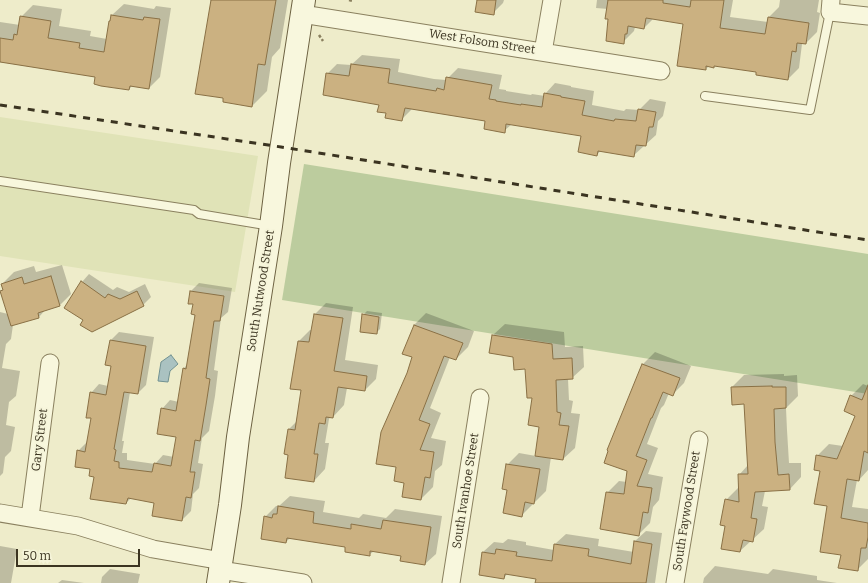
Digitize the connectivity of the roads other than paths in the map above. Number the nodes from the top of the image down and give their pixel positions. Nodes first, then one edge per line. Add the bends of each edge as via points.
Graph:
1 (552, 0) edge
2 (831, 6) edge
3 (303, 7) edge
4 (868, 16) edge
5 (543, 52) junction
6 (661, 71) dead end
7 (705, 96) dead end
8 (0, 181) edge
9 (271, 226) junction
10 (50, 362) dead end
11 (480, 398) dead end
12 (699, 440) dead end
13 (0, 513) edge
14 (30, 518) junction
15 (220, 571) edge
16 (303, 583) edge
17 (451, 583) edge
18 (675, 583) edge

1 - 5 street
2 - 4 street
2 - 7 lane via 810,110
3 - 5 street, West Folsom Street
3 - 9 street, South Nutwood Street
5 - 6 street, West Folsom Street
8 - 9 lane via 194,210 199,214
9 - 15 street, South Nutwood Street
10 - 14 street, Gary Street
11 - 17 street, South Ivanhoe Street
12 - 18 street, South Faywood Street
13 - 14 street
14 - 15 street via 78,526
15 - 16 street

